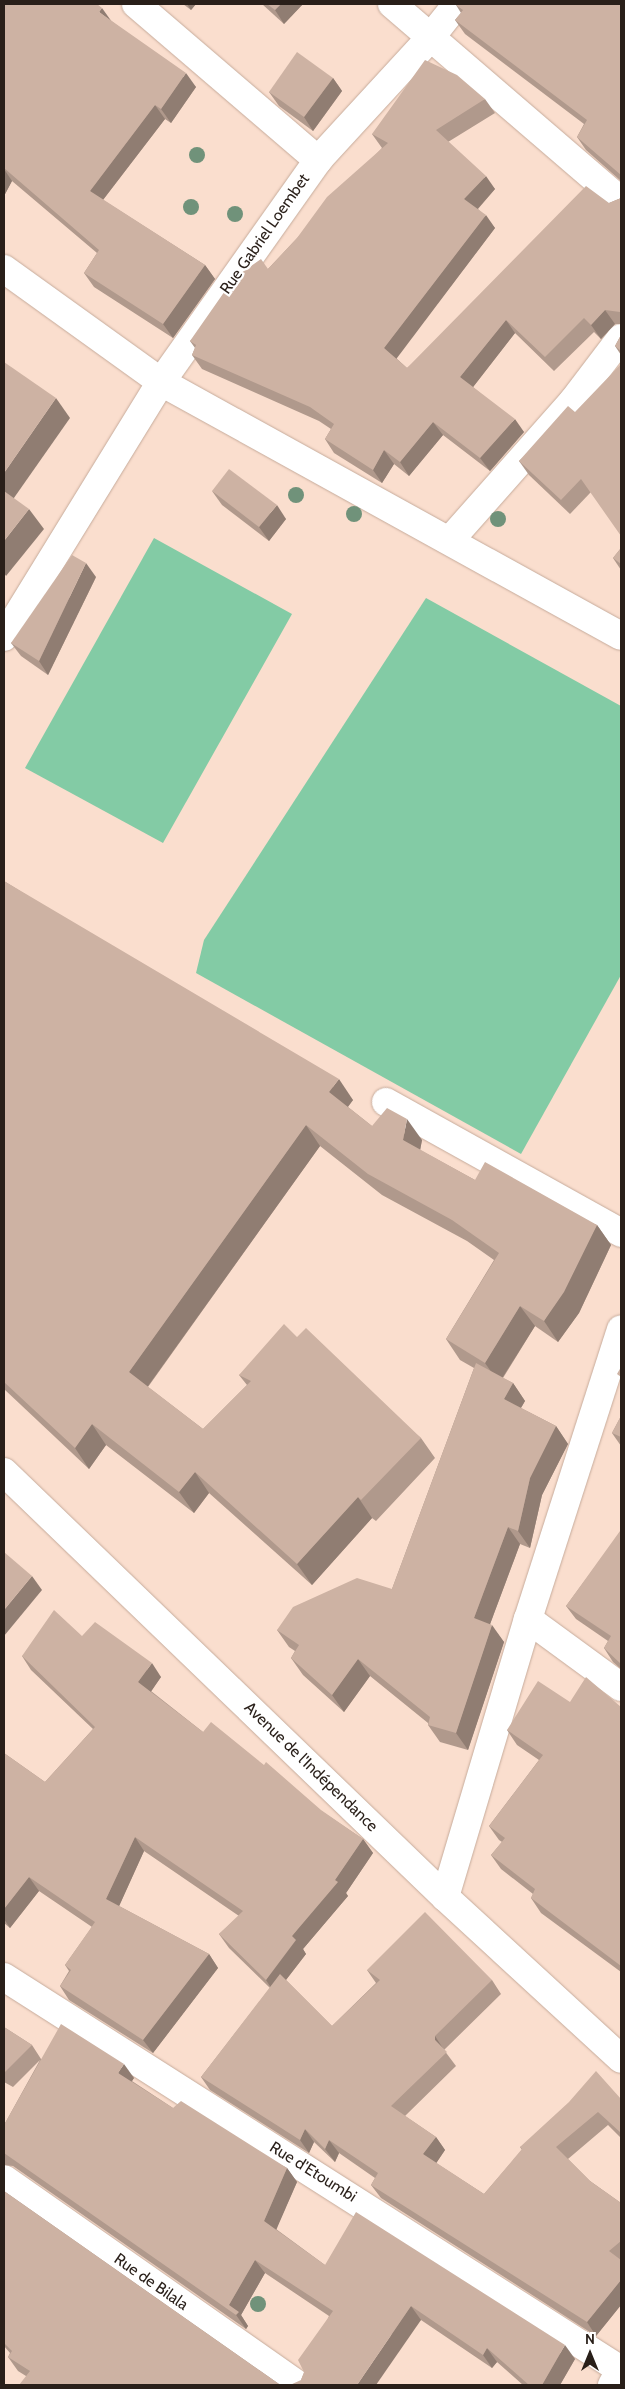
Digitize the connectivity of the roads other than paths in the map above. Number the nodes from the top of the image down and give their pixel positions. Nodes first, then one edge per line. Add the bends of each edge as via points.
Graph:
1 (136, 4) edge
2 (392, 4) edge
3 (458, 4) edge
4 (430, 38) junction
5 (318, 160) junction
6 (621, 200) edge
7 (4, 269) edge
8 (621, 338) edge
9 (161, 382) junction
10 (450, 540) junction
11 (621, 636) edge
12 (4, 637) edge
13 (386, 1102) dead end
14 (621, 1233) edge
15 (621, 1330) edge
16 (4, 1472) edge
17 (528, 1620) junction
18 (621, 1687) edge
19 (445, 1897) junction
20 (4, 1977) edge
21 (621, 2059) edge
22 (4, 2179) edge
23 (621, 2369) edge
24 (298, 2385) edge
25 (612, 2385) edge

1 - 5 street
2 - 4 street
3 - 4 street, Rue Gabriel Loembet
4 - 5 street, Rue Gabriel Loembet
4 - 6 street
5 - 9 street, Rue Gabriel Loembet
7 - 9 street
8 - 10 street via 573,401
9 - 10 street
9 - 12 street, Rue Gabriel Loembet
10 - 11 street
13 - 14 street
15 - 17 street
16 - 19 street, Avenue de l'Indépendance
17 - 18 street
17 - 19 street
19 - 21 street, Avenue de l'Indépendance
20 - 23 street, Rue d'Etoumbi
22 - 24 street, Rue de Bilala
23 - 25 street

